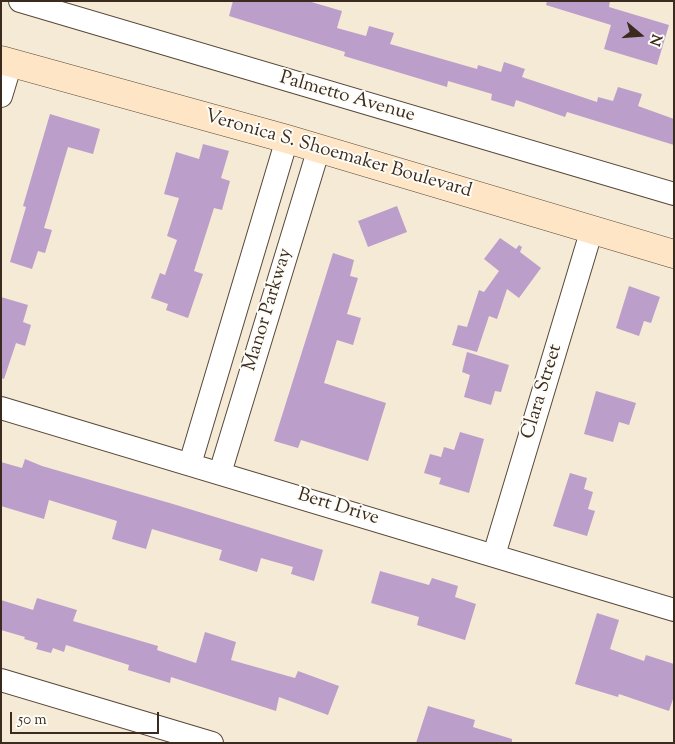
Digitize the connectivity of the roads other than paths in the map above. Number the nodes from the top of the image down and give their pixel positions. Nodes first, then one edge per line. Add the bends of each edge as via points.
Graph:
1 (20, 1) edge
2 (6, 62) edge
3 (1, 96) edge
4 (287, 139) junction
5 (319, 148) junction
6 (674, 194) edge
7 (592, 228) junction
8 (674, 254) edge
9 (1, 408) edge
10 (190, 464) junction
11 (220, 473) junction
12 (494, 555) junction
13 (674, 610) edge
14 (1, 680) edge
15 (212, 743) edge

1 - 6 street, Palmetto Avenue
2 - 3 street
2 - 4 street, Veronica S. Shoemaker Boulevard
4 - 5 street, Veronica S. Shoemaker Boulevard
4 - 10 street, Manor Parkway
5 - 7 street, Veronica S. Shoemaker Boulevard
5 - 11 street, Manor Parkway
7 - 8 street, Veronica S. Shoemaker Boulevard
7 - 12 street, Clara Street
9 - 10 street, Bert Drive
10 - 11 street, Bert Drive
11 - 12 street, Bert Drive
12 - 13 street, Bert Drive
14 - 15 street

